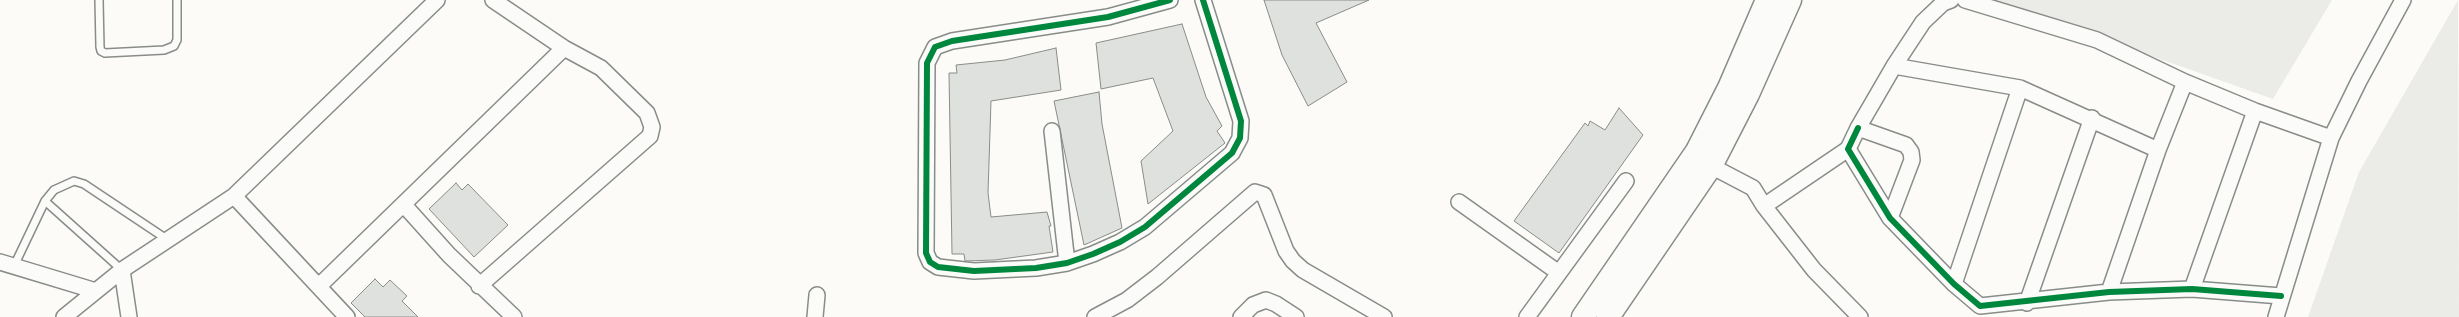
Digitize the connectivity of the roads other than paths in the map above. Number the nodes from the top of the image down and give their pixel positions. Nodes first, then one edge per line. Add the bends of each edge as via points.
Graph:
1 (99, 0) edge
2 (177, 0) edge
3 (437, 0) edge
4 (493, 0) edge
5 (1170, 0) edge
6 (1203, 0) edge
7 (1767, 0) edge
8 (1790, 0) edge
9 (1951, 0) edge
10 (1965, 0) edge
11 (2403, 0) edge
12 (564, 48) junction
13 (1894, 66) junction
14 (2185, 82) junction
15 (2020, 88) junction
16 (2255, 111) junction
17 (2092, 118) junction
18 (1858, 128) junction
19 (1052, 131) dead end
20 (2331, 138) junction
21 (1848, 149) junction
22 (2158, 150) junction
23 (1711, 166) junction
24 (1626, 181) dead end
25 (234, 196) junction
26 (46, 201) junction
27 (1459, 202) dead end
28 (404, 205) junction
29 (1764, 206) junction
30 (1890, 218) junction
31 (168, 240) junction
32 (1067, 263) junction
33 (7, 264) edge
34 (122, 270) junction
35 (1559, 272) junction
36 (1954, 284) junction
37 (319, 286) junction
38 (479, 286) junction
39 (2192, 289) junction
40 (96, 291) junction
41 (2109, 292) junction
42 (817, 295) dead end
43 (2281, 296) junction
44 (2027, 303) junction
45 (1978, 312) edge
46 (64, 317) edge
47 (129, 317) edge
48 (347, 317) edge
49 (514, 317) edge
50 (815, 317) edge
51 (1095, 317) edge
52 (1240, 317) edge
53 (1296, 317) edge
54 (1384, 317) edge
55 (1527, 317) edge
56 (1583, 317) edge
57 (1608, 317) edge
58 (1860, 317) edge
59 (2276, 317) edge

1 - 2 lane via 100,47 101,51 106,53 164,50 174,46 177,40
3 - 25 street
4 - 12 street
5 - 32 street via 1108,17 952,41 939,45 930,54 927,63 926,240 926,253 930,262 938,267 974,271 1036,268
6 - 32 street via 1241,121 1237,146 1232,153 1145,226 1120,242
7 - 56 main road via 1726,94 1697,151
8 - 23 main road via 1745,100
9 - 13 street via 1943,3 1923,22
10 - 14 street via 2097,40
11 - 20 street
12 - 28 street
12 - 38 street via 601,68 647,113 652,127 650,136
13 - 15 street
13 - 18 street
14 - 16 street
14 - 22 street
15 - 17 street
15 - 36 street
16 - 20 street
16 - 39 street
17 - 22 street
17 - 44 street
18 - 21 street
18 - 30 street via 1906,145 1911,152 1912,160
19 - 32 street
20 - 43 street
21 - 29 street
21 - 30 street
22 - 41 street
23 - 29 street via 1753,188
23 - 57 main road
24 - 35 street
25 - 31 street
25 - 37 street
26 - 31 lane via 54,190 74,181 84,184
26 - 33 lane
26 - 34 lane
27 - 35 street
28 - 37 street
28 - 38 street
29 - 58 street via 1814,270
30 - 36 street
31 - 34 street
33 - 40 street
34 - 40 street
34 - 47 street
35 - 55 street
36 - 45 street
37 - 48 street
38 - 49 street
39 - 41 street
39 - 43 street
40 - 46 street
41 - 44 street
42 - 50 street
43 - 59 street
44 - 45 street
51 - 54 street via 1127,300 1157,277 1255,192 1264,196 1286,251 1298,266
52 - 53 street via 1252,305 1266,300

